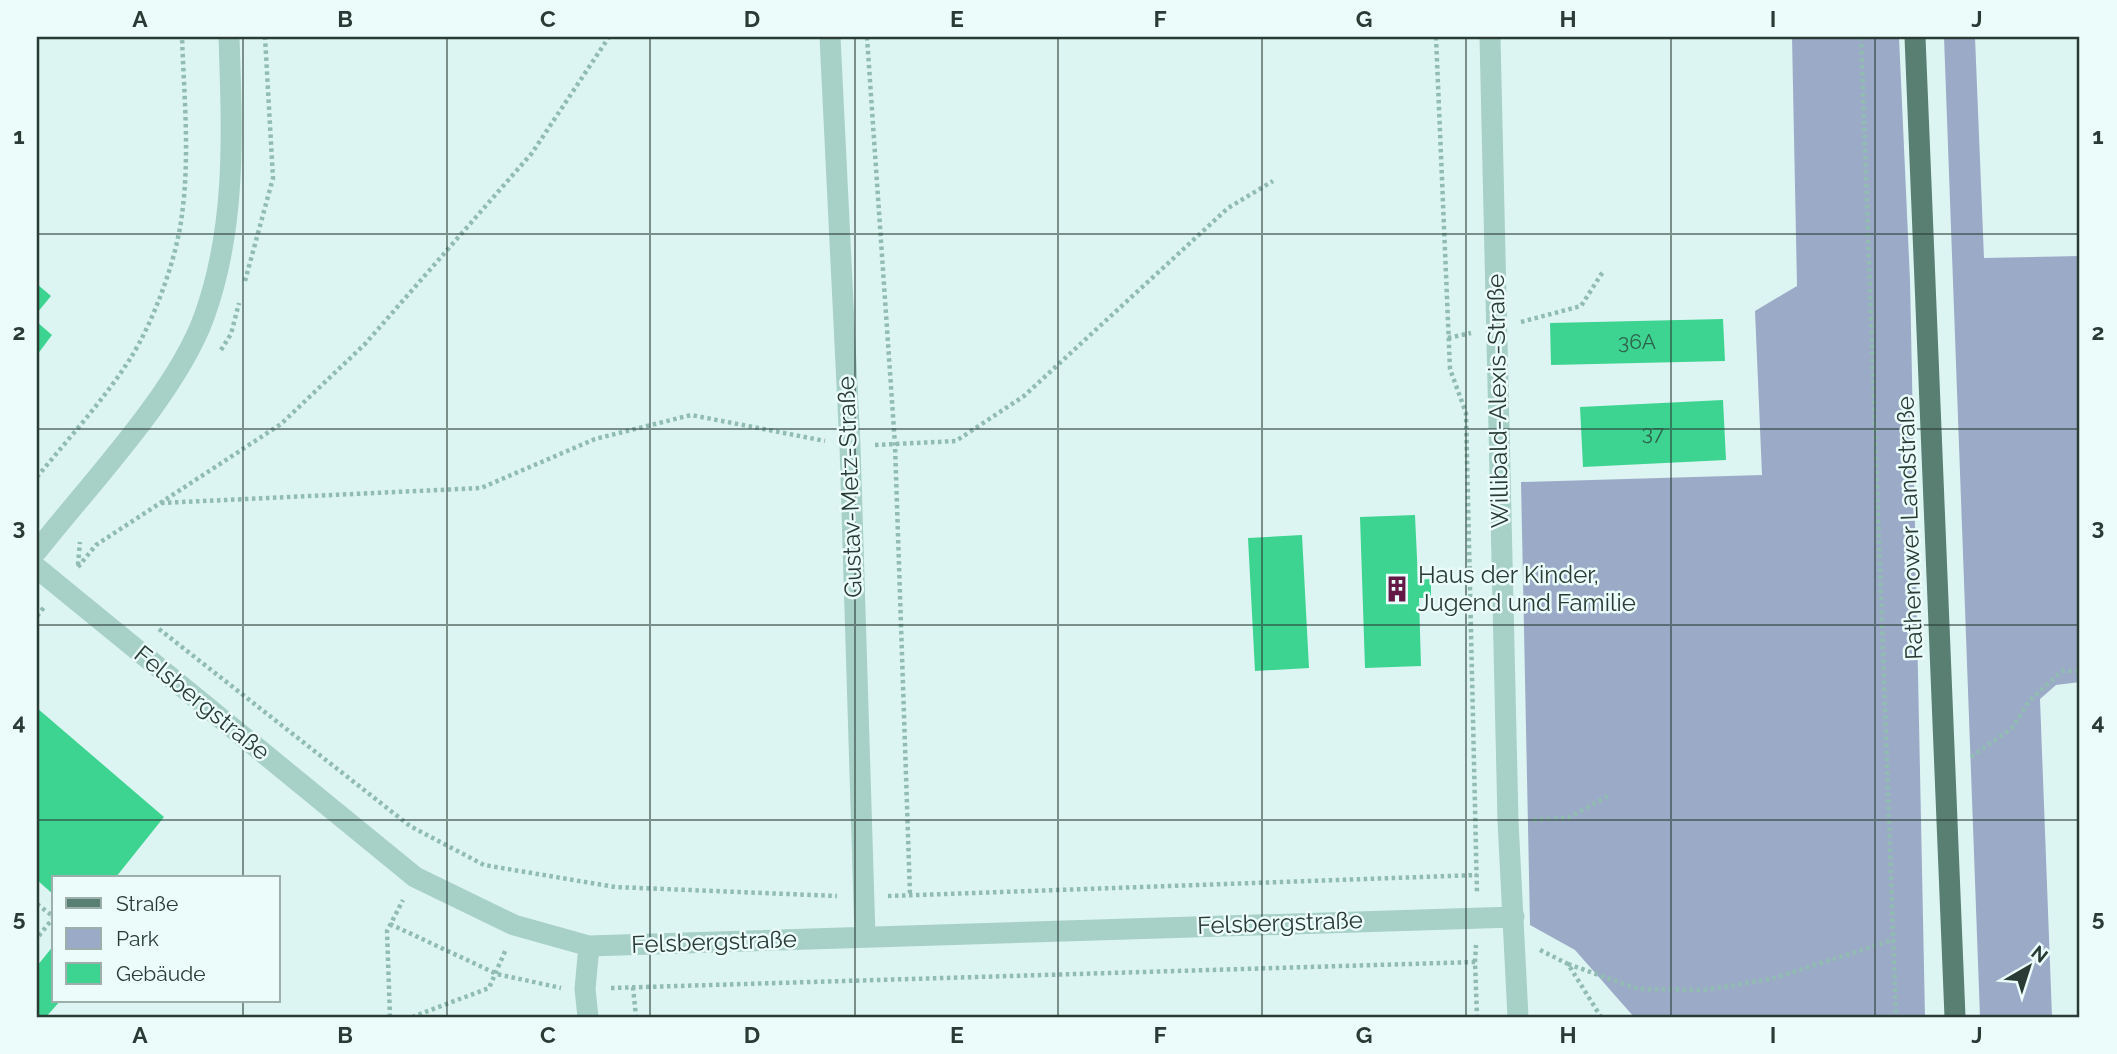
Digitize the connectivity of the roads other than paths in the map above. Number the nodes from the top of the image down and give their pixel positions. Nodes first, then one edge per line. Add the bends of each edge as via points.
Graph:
1 (229, 37) edge
2 (830, 37) edge
3 (1490, 37) edge
4 (1915, 37) edge
5 (37, 551) edge
6 (37, 568) edge
7 (1514, 927) junction
8 (865, 937) junction
9 (589, 946) junction
10 (588, 1017) edge
11 (1518, 1017) edge
12 (1955, 1017) edge

1 - 5 street via 232,187 221,260 204,319 166,389
2 - 8 street, Gustav-Metz-Straße via 850,446
3 - 7 street, Willibald-Alexis-Straße
4 - 12 main road, Rathenower Landstraße
6 - 9 street, Felsbergstraße via 415,877 514,925
7 - 8 street, Felsbergstraße via 1476,917
7 - 11 street, Willibald-Alexis-Straße
8 - 9 street, Felsbergstraße
9 - 10 street

